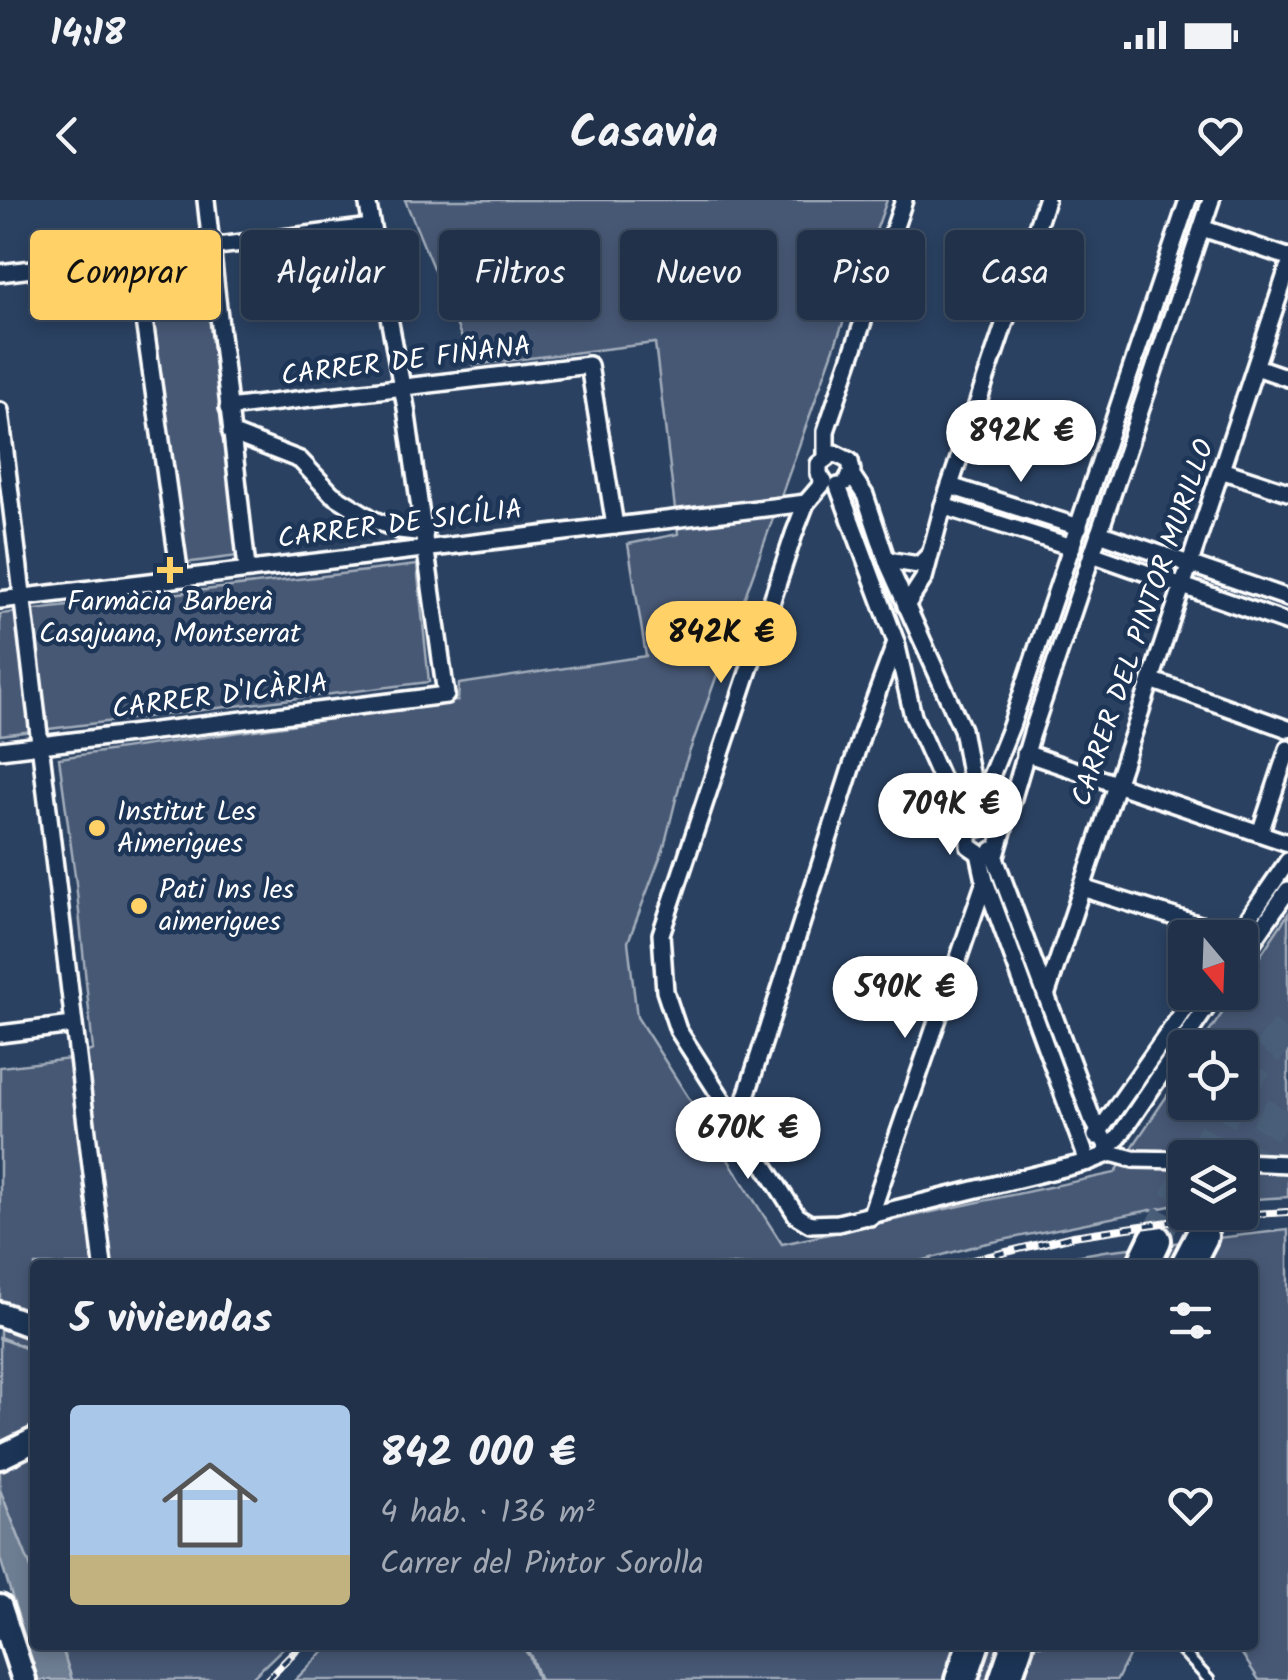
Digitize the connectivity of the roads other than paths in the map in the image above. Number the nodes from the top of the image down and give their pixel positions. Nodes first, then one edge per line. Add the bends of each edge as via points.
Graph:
1 (206, 200) edge
2 (367, 200) edge
3 (904, 200) edge
4 (1046, 200) edge
5 (1188, 200) edge
6 (1211, 200) edge
7 (371, 227) junction
8 (1202, 228) junction
9 (211, 230) edge
10 (221, 245) edge
11 (1288, 257) edge
12 (1288, 268) edge
13 (30, 269) edge
14 (0, 273) edge
15 (144, 320) edge
16 (220, 320) edge
17 (1256, 367) junction
18 (1288, 378) edge
19 (402, 387) junction
20 (228, 408) junction
21 (0, 410) edge
22 (231, 433) junction
23 (826, 455) junction
24 (1221, 470) junction
25 (851, 474) junction
26 (831, 484) junction
27 (950, 486) junction
28 (1288, 492) edge
29 (806, 503) junction
30 (943, 506) junction
31 (615, 526) junction
32 (1079, 526) junction
33 (1100, 533) junction
34 (427, 541) junction
35 (1072, 547) junction
36 (1092, 554) junction
37 (928, 556) junction
38 (886, 560) junction
39 (1189, 564) junction
40 (247, 568) junction
41 (180, 576) junction
42 (1182, 586) junction
43 (23, 597) junction
44 (1288, 598) edge
45 (0, 600) edge
46 (906, 606) junction
47 (1288, 623) edge
48 (896, 642) junction
49 (1151, 680) junction
50 (962, 728) junction
51 (1288, 728) edge
52 (42, 746) junction
53 (1288, 749) edge
54 (0, 750) edge
55 (1025, 753) junction
56 (990, 782) junction
57 (1116, 784) junction
58 (978, 808) junction
59 (1260, 833) junction
60 (987, 842) junction
61 (1288, 843) edge
62 (1288, 860) edge
63 (985, 881) junction
64 (1082, 888) junction
65 (1288, 890) edge
66 (1187, 920) edge
67 (1253, 920) edge
68 (1258, 924) edge
69 (1047, 993) junction
70 (1187, 1010) edge
71 (1206, 1010) edge
72 (73, 1025) junction
73 (0, 1034) edge
74 (738, 1125) junction
75 (1106, 1144) junction
76 (1082, 1159) junction
77 (1168, 1160) edge
78 (1258, 1163) edge
79 (1288, 1164) edge
80 (870, 1217) junction
81 (1202, 1236) tunnel mouth
82 (103, 1260) edge
83 (1190, 1260) edge
84 (0, 1314) edge
85 (30, 1325) edge
86 (30, 1442) edge
87 (0, 1456) edge
88 (0, 1606) edge
89 (971, 1650) edge
90 (1015, 1650) edge
91 (1181, 1650) edge
92 (24, 1680) edge
93 (961, 1680) edge
94 (1006, 1680) edge
95 (1208, 1680) edge

1 - 9 street
2 - 7 street
3 - 23 street via 826,431
4 - 27 street
5 - 32 street
6 - 8 street
7 - 10 street
7 - 19 street
8 - 11 street
8 - 33 street
12 - 17 street, CARRER DEL PINTOR MURILLO
13 - 14 street
15 - 41 street
16 - 20 street
17 - 18 street
17 - 24 street, CARRER DEL PINTOR MURILLO
19 - 20 street, CARRER DE FIÑANA
19 - 31 street, CARRER DE FIÑANA via 589,365
19 - 34 street
20 - 22 street
21 - 43 street
22 - 34 street via 300,460 332,494
22 - 40 street
23 - 25 street via 847,458
23 - 26 street via 818,467
24 - 28 street
24 - 39 street, CARRER DEL PINTOR MURILLO
25 - 26 street
25 - 38 street via 865,495
26 - 29 street
26 - 48 street
27 - 30 street
27 - 32 street
29 - 31 street, CARRER DE SICÍLIA
29 - 74 street via 661,934 665,991 678,1030
30 - 35 street
30 - 37 street
31 - 34 street, CARRER DE SICÍLIA
32 - 35 street
33 - 36 street
33 - 39 street
34 - 40 street, CARRER DE SICÍLIA
34 - 52 street, CARRER D'ICÀRIA via 446,694
35 - 56 street
36 - 42 street
36 - 55 street
37 - 38 street via 919,565
37 - 46 street via 924,578
38 - 46 street
39 - 42 street, CARRER DEL PINTOR MURILLO
39 - 44 street
40 - 41 street, CARRER DE SICÍLIA
41 - 43 street, CARRER DE SICÍLIA
42 - 47 street
42 - 49 street, CARRER DEL PINTOR MURILLO
43 - 45 street, CARRER DE SICÍLIA
43 - 52 street
46 - 50 street
48 - 60 street via 913,716 962,826
48 - 74 street
49 - 51 street
49 - 57 street, CARRER DEL PINTOR MURILLO
50 - 56 street
50 - 58 street
52 - 54 street, CARRER D'ICÀRIA
52 - 72 street
53 - 59 street
55 - 57 street
55 - 60 street
56 - 58 street
57 - 59 street
57 - 64 street, CARRER DEL PINTOR MURILLO
58 - 60 street
59 - 61 street
60 - 63 street
60 - 69 street
62 - 67 street
63 - 76 street
63 - 80 street
64 - 66 street
64 - 69 street, CARRER DEL PINTOR MURILLO
65 - 68 street
69 - 75 street
70 - 75 street
71 - 75 street via 1118,1138
72 - 73 street
72 - 82 street
74 - 80 street via 802,1221 820,1225
75 - 76 street
75 - 77 street via 1134,1159
76 - 80 street
78 - 79 street, bridge
81 - 83 highway
84 - 85 main road
86 - 87 main road
88 - 92 main road
89 - 93 highway
90 - 94 highway
91 - 95 lane

